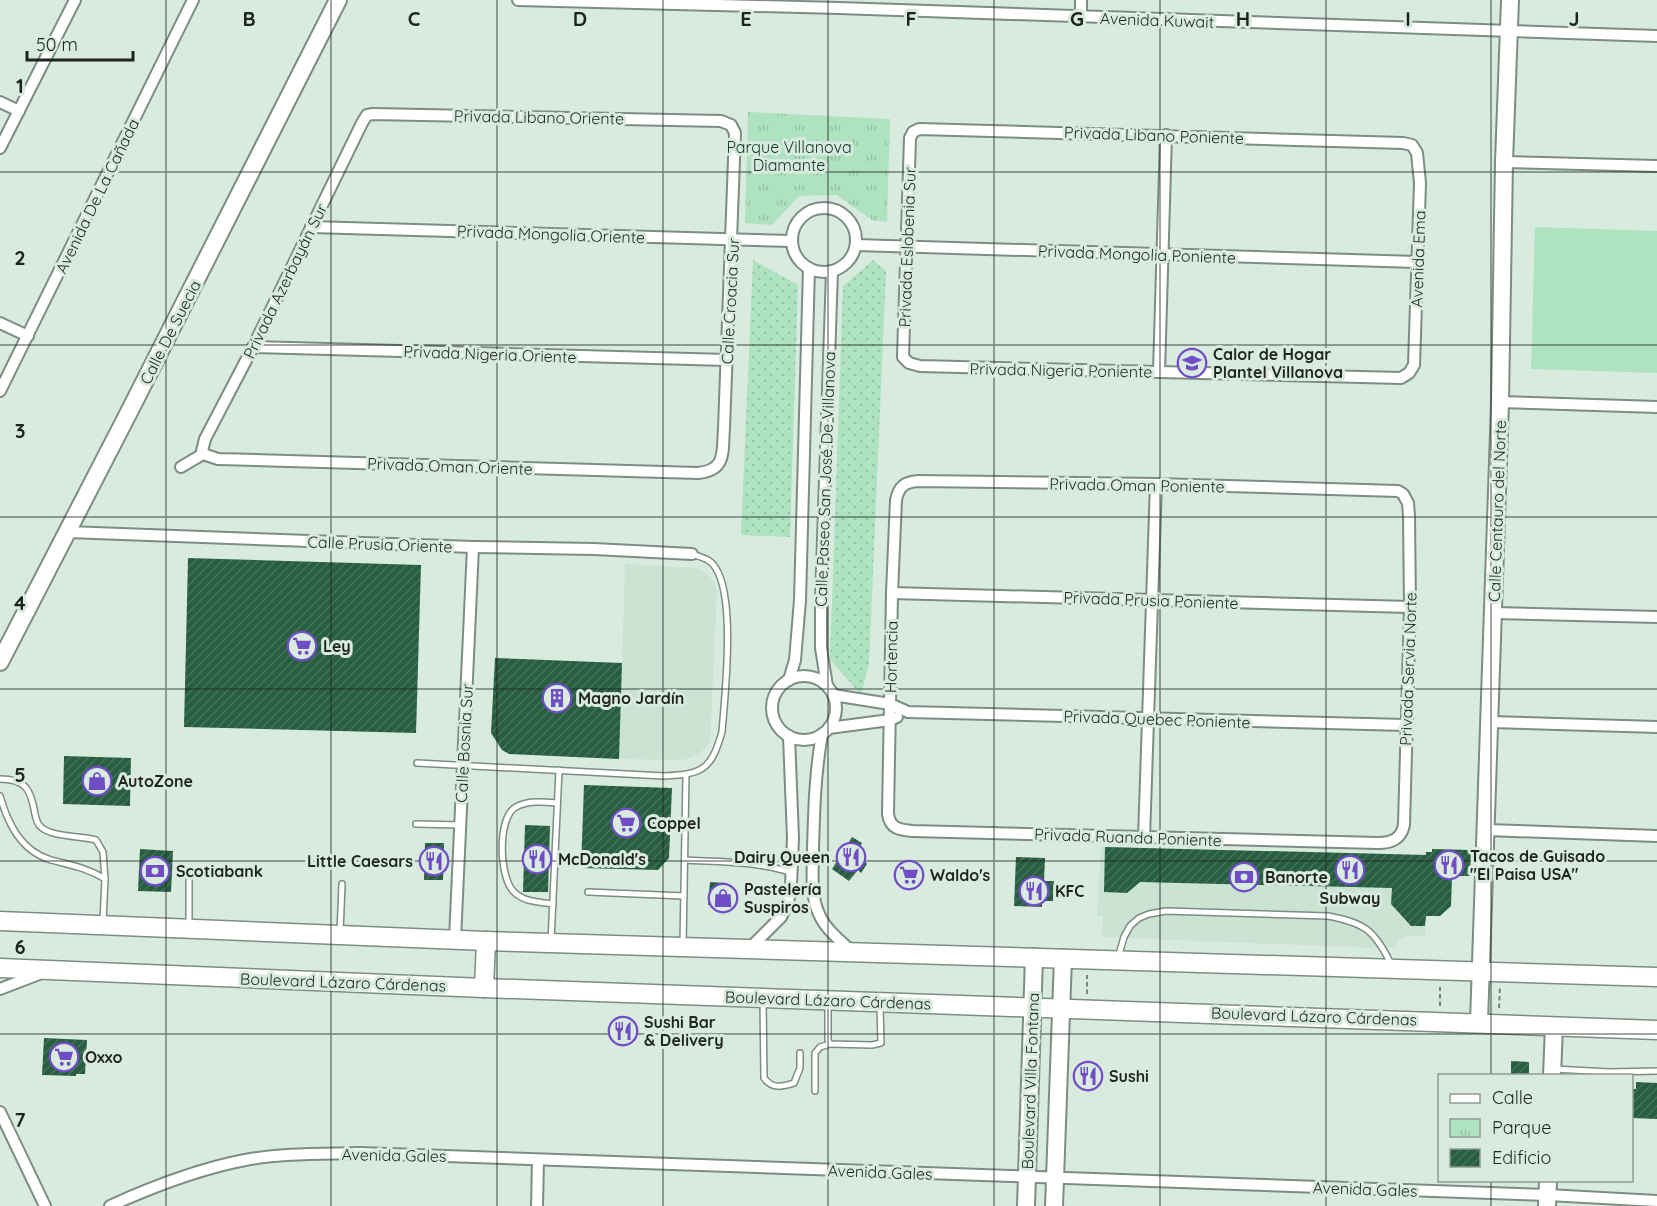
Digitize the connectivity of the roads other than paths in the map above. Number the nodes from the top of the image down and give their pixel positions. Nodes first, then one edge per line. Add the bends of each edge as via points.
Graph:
1 (75, 0) edge
2 (192, 0) edge
3 (338, 0) edge
4 (518, 0) edge
5 (1081, 0) edge
6 (1510, 0) edge
7 (839, 4) edge
8 (1081, 17) junction
9 (1509, 30) junction
10 (1657, 36) edge
11 (0, 102) edge
12 (19, 111) junction
13 (721, 121) joint
14 (362, 123) joint
15 (1166, 135) junction
16 (910, 138) joint
17 (1403, 143) joint
18 (0, 148) edge
19 (1504, 162) junction
20 (1657, 166) edge
21 (311, 227) junction
22 (732, 239) junction
23 (791, 241) junction
24 (856, 245) junction
25 (908, 246) junction
26 (1162, 254) junction
27 (1417, 262) junction
28 (809, 268) junction
29 (832, 271) junction
30 (0, 323) edge
31 (28, 336) junction
32 (253, 347) junction
33 (903, 357) joint
34 (727, 360) junction
35 (1159, 372) junction
36 (1401, 378) joint
37 (0, 390) edge
38 (1500, 402) junction
39 (1657, 407) edge
40 (203, 454) junction
41 (181, 467) dead end
42 (698, 473) joint
43 (1156, 484) junction
44 (1388, 491) joint
45 (804, 492) junction
46 (824, 493) junction
47 (896, 500) joint
48 (68, 532) junction
49 (473, 547) junction
50 (692, 554) joint
51 (892, 593) junction
52 (1152, 599) junction
53 (1410, 607) junction
54 (1494, 613) junction
55 (1657, 617) edge
56 (0, 662) edge
57 (789, 680) junction
58 (830, 691) junction
59 (890, 704) junction
60 (908, 712) junction
61 (1148, 718) junction
62 (890, 720) junction
63 (1490, 722) junction
64 (1406, 725) junction
65 (1657, 726) edge
66 (825, 731) junction
67 (789, 736) junction
68 (417, 763) dead end
69 (464, 764) junction
70 (559, 770) junction
71 (686, 775) junction
72 (0, 779) edge
73 (0, 796) edge
74 (557, 803) junction
75 (888, 814) joint
76 (416, 824) dead end
77 (461, 825) junction
78 (1486, 830) junction
79 (1657, 836) edge
80 (1144, 837) junction
81 (1378, 843) joint
82 (685, 860) junction
83 (792, 873) junction
84 (189, 875) dead end
85 (105, 879) junction
86 (342, 884) dead end
87 (588, 892) dead end
88 (684, 896) junction
89 (553, 904) junction
90 (0, 921) edge
91 (103, 926) junction
92 (189, 929) junction
93 (340, 935) junction
94 (455, 939) junction
95 (486, 940) junction
96 (551, 943) junction
97 (683, 946) junction
98 (750, 948) junction
99 (852, 952) junction
100 (1034, 957) junction
101 (1063, 958) junction
102 (1118, 960) junction
103 (0, 968) edge
104 (1393, 968) junction
105 (49, 970) junction
106 (1482, 971) junction
107 (1657, 977) edge
108 (484, 988) junction
109 (0, 989) edge
110 (764, 998) junction
111 (828, 1000) junction
112 (880, 1002) junction
113 (1032, 1007) junction
114 (1062, 1008) junction
115 (1479, 1022) junction
116 (1554, 1026) junction
117 (1657, 1030) edge
118 (830, 1044) junction
119 (800, 1053) dead end
120 (1657, 1071) edge
121 (1552, 1072) edge
122 (815, 1091) dead end
123 (0, 1112) edge
124 (538, 1160) junction
125 (1027, 1178) junction
126 (1055, 1179) junction
127 (1548, 1194) edge
128 (1657, 1201) edge
129 (45, 1206) edge
130 (110, 1206) edge
131 (537, 1206) edge
132 (1026, 1206) edge
133 (1054, 1206) edge

1 - 12 street
2 - 31 street, Avenida De La Cañada
3 - 48 street, Calle De Suecia
4 - 7 street, Avenida Kuwait
5 - 8 street
6 - 9 street, Calle Centauro del Norte
7 - 8 street, Avenida Kuwait
8 - 9 street, Avenida Kuwait
9 - 10 street, Avenida Kuwait
9 - 19 street, Calle Centauro del Norte
11 - 12 street
12 - 18 street
13 - 14 street, Privada Libano Oriente via 373,114 367,115
13 - 22 street, Calle Croacia Sur via 731,125 735,133
14 - 21 street, Privada Azerbayán Sur
15 - 16 street, Privada Libano Poniente via 919,129
15 - 17 street, Privada Libano Poniente
15 - 26 street
16 - 25 street, Privada Eslobenia Sur
17 - 27 street, Avenida Ema via 1412,145 1420,165
19 - 20 street
19 - 38 street, Calle Centauro del Norte
21 - 22 street, Privada Mongolia Oriente
21 - 32 street, Privada Azerbayán Sur
22 - 23 street, Privada Mongolia Oriente
22 - 34 street, Calle Croacia Sur
23 - 24 street via 800,217 814,209 831,208 851,221
23 - 28 street via 798,259
24 - 25 street, Privada Mongolia Poniente
24 - 29 street via 848,262
25 - 26 street, Privada Mongolia Poniente
25 - 33 street, Privada Eslobenia Sur
26 - 27 street, Privada Mongolia Poniente
26 - 35 street
27 - 36 street, Avenida Ema via 1414,365
28 - 29 street
28 - 45 street, Calle Paseo San José De Villanova
29 - 46 street, Calle Paseo San José De Villanova
30 - 31 street
31 - 37 street, Avenida De La Cañada
32 - 34 street, Privada Nigeria Oriente
32 - 40 street, Privada Azerbayán Sur via 205,439
33 - 35 street, Privada Nigeria Poniente via 920,366
34 - 42 street, Calle Croacia Sur via 720,463 716,469
35 - 36 street, Privada Nigeria Poniente
38 - 39 street
38 - 54 street, Calle Centauro del Norte
40 - 41 street
40 - 42 street, Privada Oman Oriente via 218,459
43 - 44 street, Privada Oman Poniente
43 - 47 street, Privada Oman Poniente via 918,481 903,484
43 - 52 street
44 - 53 street, Privada Servia Norte via 1403,494 1408,503
45 - 46 street
45 - 57 street, Calle Paseo San José De Villanova via 797,641
46 - 58 street, Calle Paseo San José De Villanova via 821,648
47 - 51 street, Hortencia
48 - 49 street, Calle Prusia Oriente
48 - 56 street, Calle De Suecia
49 - 50 street, Calle Prusia Oriente
49 - 69 street, Calle Bosnia Sur
50 - 71 lane via 705,558 720,574 728,610 722,732 709,763
51 - 52 street, Privada Prusia Poniente
51 - 59 street, Hortencia
52 - 53 street, Privada Prusia Poniente
52 - 61 street
53 - 64 street, Privada Servia Norte
54 - 55 street
54 - 63 street, Calle Centauro del Norte
57 - 58 street via 812,677
57 - 67 street via 779,689 772,708 775,722
58 - 59 street, Privada Quebec Poniente
58 - 66 street via 836,710
59 - 60 street, Privada Quebec Poniente
59 - 62 street, Hortencia
60 - 61 street, Privada Quebec Poniente
60 - 62 street, Privada Quebec Poniente
61 - 64 street, Privada Quebec Poniente
61 - 80 street
62 - 66 street, Privada Quebec Poniente
62 - 75 street, Hortencia
63 - 65 street
63 - 78 street, Calle Centauro del Norte
64 - 81 street, Privada Servia Norte via 1404,825 1402,833 1392,841
66 - 67 street via 806,740
66 - 99 street via 814,803 815,904 828,928
67 - 83 street
68 - 69 lane
69 - 70 lane
69 - 77 street, Calle Bosnia Sur
70 - 71 lane
70 - 74 lane
71 - 82 lane
72 - 85 lane via 24,784 42,829 96,840 104,852
73 - 85 lane via 10,824 35,853
74 - 89 lane
74 - 89 lane via 515,807 507,814 503,837 509,886 521,898
75 - 80 street, Privada Ruanda Poniente via 893,826 904,830
76 - 77 lane
77 - 94 street, Calle Bosnia Sur
78 - 79 street
78 - 106 street, Calle Centauro del Norte
80 - 81 street, Privada Ruanda Poniente
82 - 83 lane via 758,864
82 - 88 lane
83 - 98 street via 788,903 781,917
84 - 92 lane
85 - 91 lane
86 - 93 lane
87 - 88 lane
88 - 97 lane
89 - 96 lane
90 - 91 main road
91 - 92 main road
92 - 93 main road
93 - 94 main road
94 - 95 main road
95 - 96 main road
95 - 108 main road
96 - 97 main road
97 - 98 main road
98 - 99 main road
99 - 100 main road
100 - 101 main road
100 - 113 street, Boulevard Villa Fontana
101 - 102 main road
101 - 114 street, Boulevard Villa Fontana
102 - 104 main road
102 - 104 lane via 1130,926 1149,914 1292,914 1353,921 1370,931
103 - 105 main road, Boulevard Lázaro Cárdenas
104 - 106 main road
105 - 108 main road, Boulevard Lázaro Cárdenas
105 - 109 street
106 - 107 main road
106 - 115 street, Calle Centauro del Norte
108 - 110 main road, Boulevard Lázaro Cárdenas
110 - 111 main road, Boulevard Lázaro Cárdenas
110 - 119 lane via 764,1078 769,1084 781,1087 794,1083
111 - 112 main road, Boulevard Lázaro Cárdenas
111 - 118 lane
112 - 113 main road, Boulevard Lázaro Cárdenas
112 - 118 lane via 881,1043
113 - 114 main road, Boulevard Lázaro Cárdenas
113 - 125 street, Boulevard Villa Fontana
114 - 115 main road, Boulevard Lázaro Cárdenas
114 - 126 street, Boulevard Villa Fontana
115 - 116 main road, Boulevard Lázaro Cárdenas
116 - 117 main road, Boulevard Lázaro Cárdenas
116 - 121 street
118 - 122 lane via 815,1053
120 - 121 lane
123 - 129 street
124 - 125 street, Avenida Gales
124 - 130 street, Avenida Gales via 370,1154 273,1156 206,1170
124 - 131 street
125 - 126 street, Avenida Gales
125 - 132 street, Boulevard Villa Fontana
126 - 127 street, Avenida Gales
126 - 133 street, Boulevard Villa Fontana
127 - 128 street, Avenida Gales

